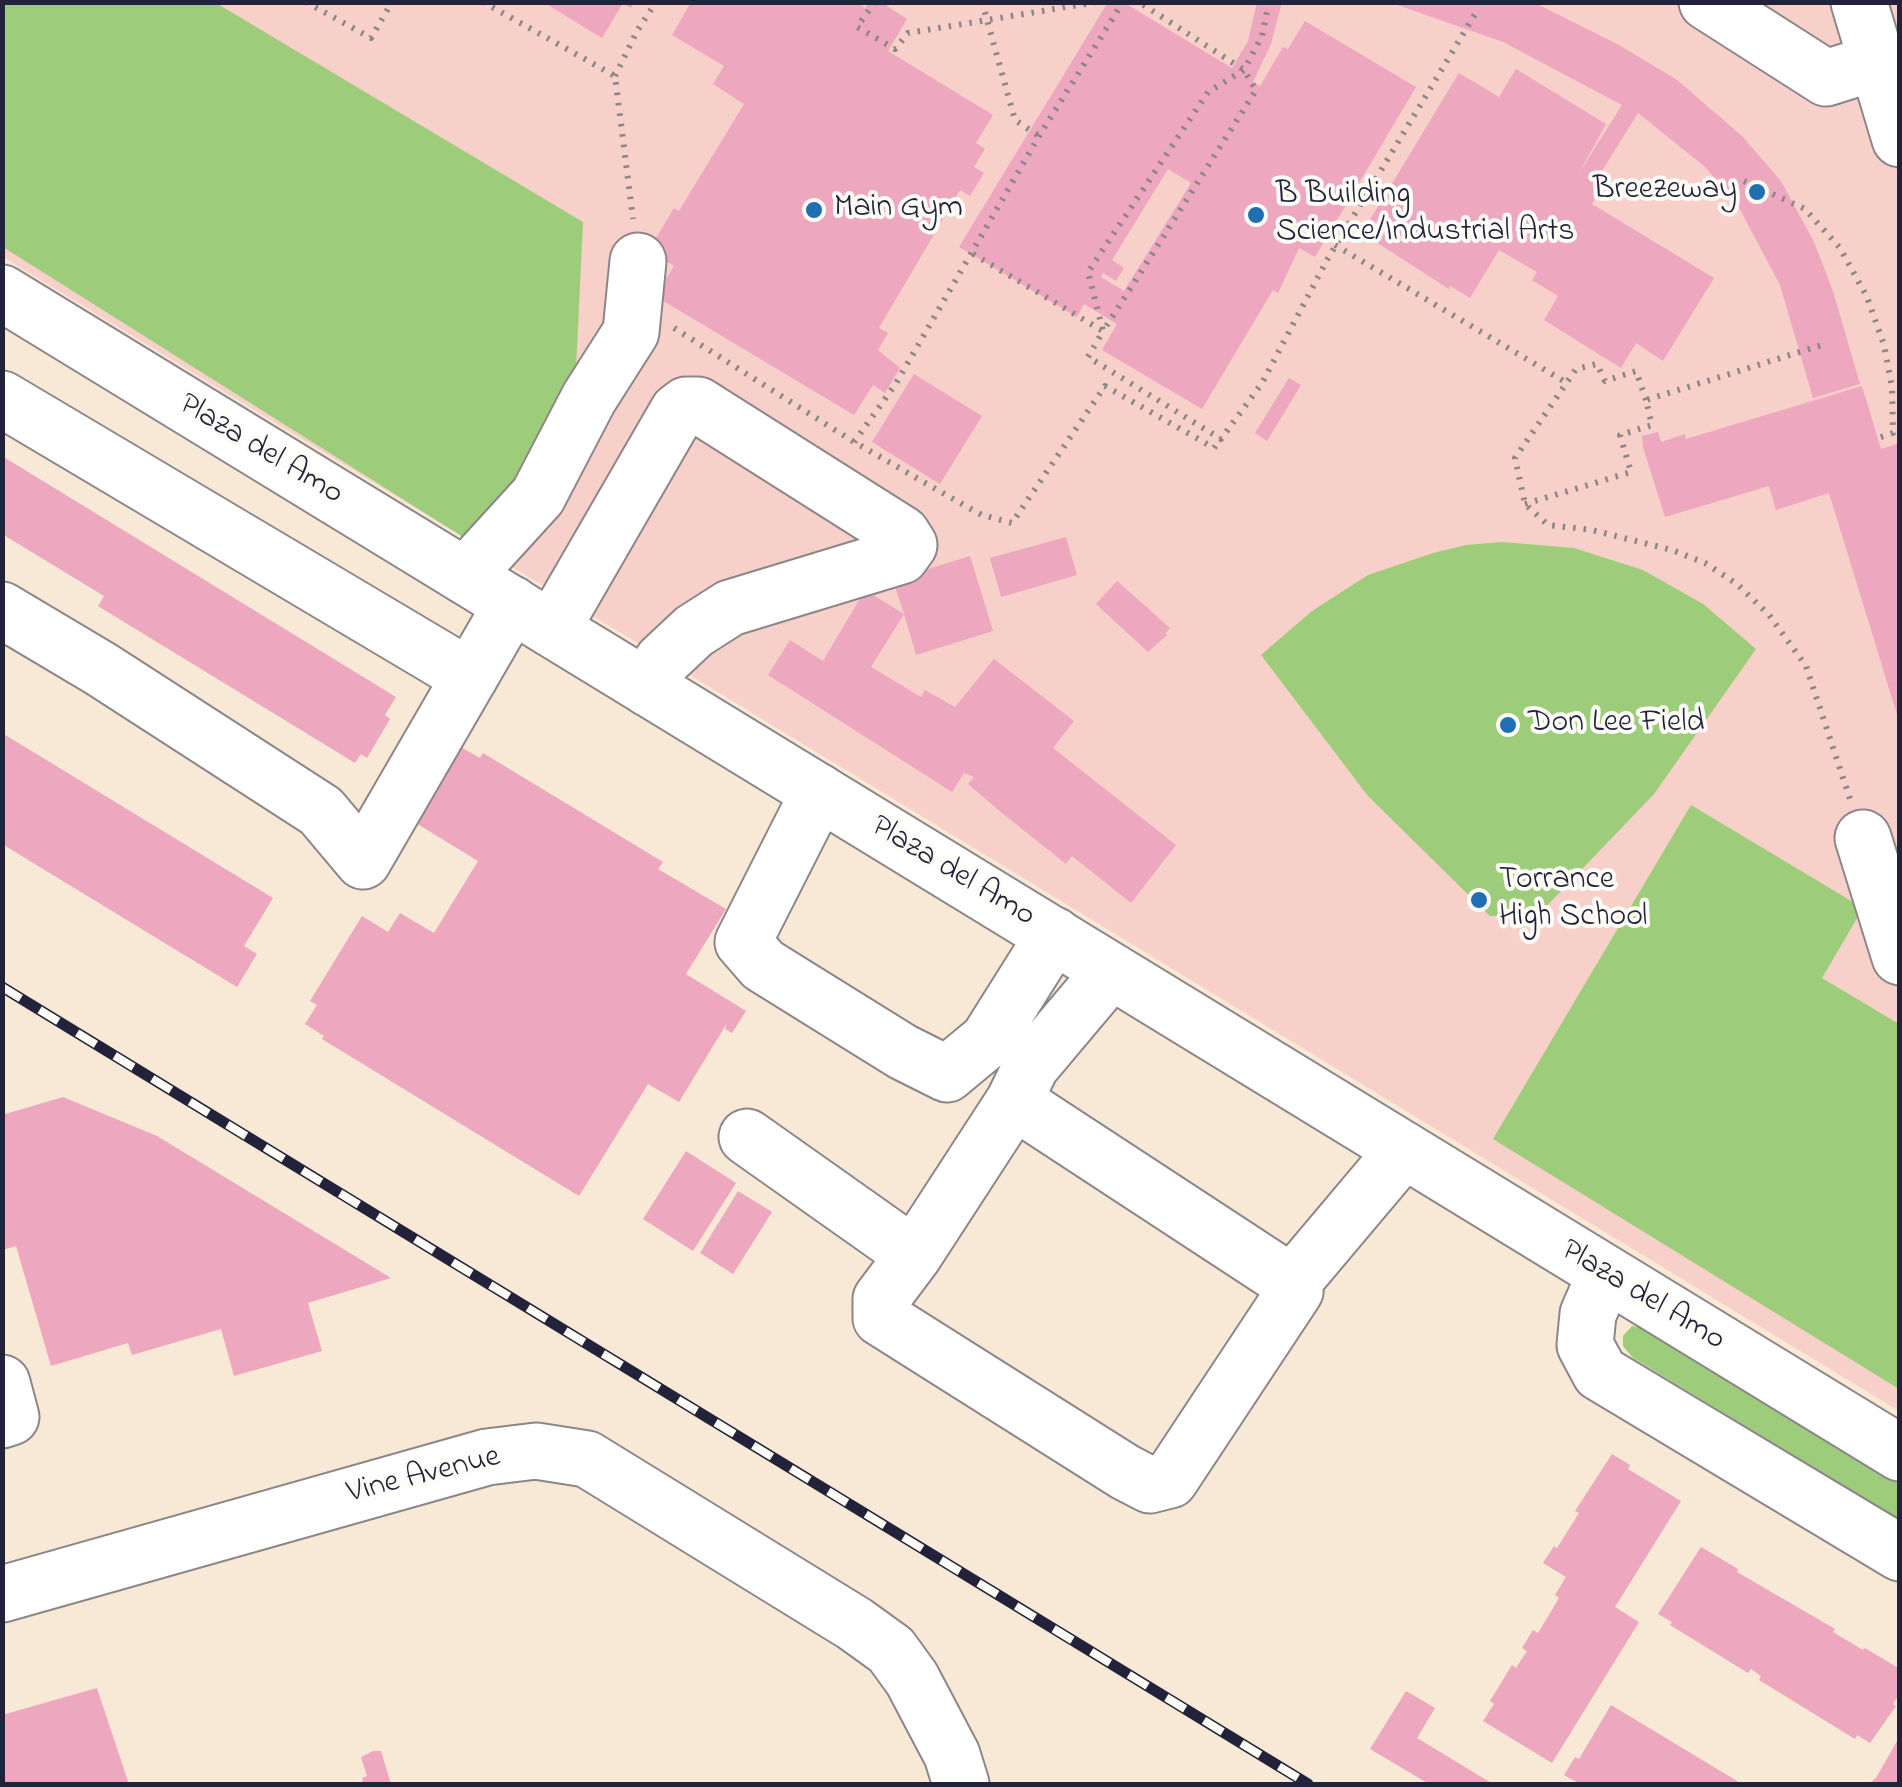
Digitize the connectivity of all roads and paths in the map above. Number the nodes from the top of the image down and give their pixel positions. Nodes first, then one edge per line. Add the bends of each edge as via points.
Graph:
1 (306, 2) edge
2 (392, 2) edge
3 (656, 2) edge
4 (875, 2) edge
5 (982, 2) edge
6 (1097, 2) edge
7 (1123, 2) edge
8 (1139, 2) edge
9 (1268, 2) edge
10 (1707, 2) edge
11 (1858, 2) edge
12 (1478, 11) dead end
13 (988, 21) junction
14 (1244, 70) junction
15 (615, 76) dead end
16 (1886, 76) edge
17 (1039, 136) junction
18 (1900, 138) edge
19 (1744, 182) dead end
20 (1335, 245) junction
21 (973, 254) junction
22 (638, 261) dead end
23 (2, 294) edge
24 (1102, 331) junction
25 (1822, 345) dead end
26 (1567, 383) junction
27 (2, 399) edge
28 (1646, 400) junction
29 (1878, 438) dead end
30 (1221, 439) junction
31 (1525, 504) junction
32 (465, 576) junction
33 (2, 610) edge
34 (532, 617) junction
35 (470, 676) junction
36 (648, 688) junction
37 (819, 792) junction
38 (1863, 838) joint
39 (1054, 935) junction
40 (1900, 957) edge
41 (1111, 971) junction
42 (1014, 1102) junction
43 (747, 1137) dead end
44 (1404, 1150) junction
45 (914, 1255) junction
46 (1604, 1275) junction
47 (1292, 1283) junction
48 (2, 1383) edge
49 (2, 1420) edge
50 (1900, 1453) edge
51 (1900, 1553) edge
52 (2, 1594) edge
53 (961, 1784) edge

1 - 2 path via 371,38
3 - 15 path
4 - 13 path via 857,28 894,49 908,34
5 - 13 path
6 - 13 path
7 - 17 path
8 - 14 path
9 - 14 path via 1262,36
10 - 16 main road via 1826,78
11 - 16 main road
12 - 20 path
13 - 17 path via 1015,120
14 - 24 path via 1256,90
14 - 24 path via 1208,92 1088,272
16 - 18 main road
17 - 21 path
19 - 29 path via 1805,208 1840,248 1867,297 1892,387 1892,433
20 - 26 path
20 - 30 path via 1262,383
21 - 24 path
21 - 30 path via 854,442 982,514 1012,523 1105,386 1214,448
22 - 32 main road via 631,332 538,496
23 - 32 main road, Plaza del Amo
24 - 30 path via 1088,357
25 - 28 path
26 - 28 path via 1576,369 1597,364 1606,381 1636,371
26 - 31 path via 1515,458
27 - 35 main road
28 - 31 path via 1652,425 1620,434 1631,472
31 - 38 path via 1548,526 1632,538 1705,563 1769,614 1806,666
32 - 34 main road, Plaza del Amo
33 - 35 main road via 321,811 363,861
34 - 35 main road
34 - 36 main road, Plaza del Amo
34 - 36 main road via 686,405 698,405 902,534 909,545 901,556 730,608 662,661
36 - 37 main road, Plaza del Amo
37 - 39 main road, Plaza del Amo
37 - 39 main road via 742,942 763,965 888,1043 947,1074 988,1040
38 - 40 main road
39 - 41 main road, Plaza del Amo
41 - 42 main road via 1031,1066
41 - 44 main road, Plaza del Amo
42 - 45 main road
42 - 47 main road
43 - 45 main road
44 - 46 main road, Plaza del Amo
44 - 47 main road
45 - 47 main road via 881,1299 881,1318 1150,1484 1170,1480 1295,1291
46 - 50 main road, Plaza del Amo
46 - 51 main road via 1588,1314 1586,1345 1600,1373
48 - 49 main road via 12,1417
52 - 53 main road, Vine Avenue via 487,1457 536,1451 587,1459 891,1650 952,1755

